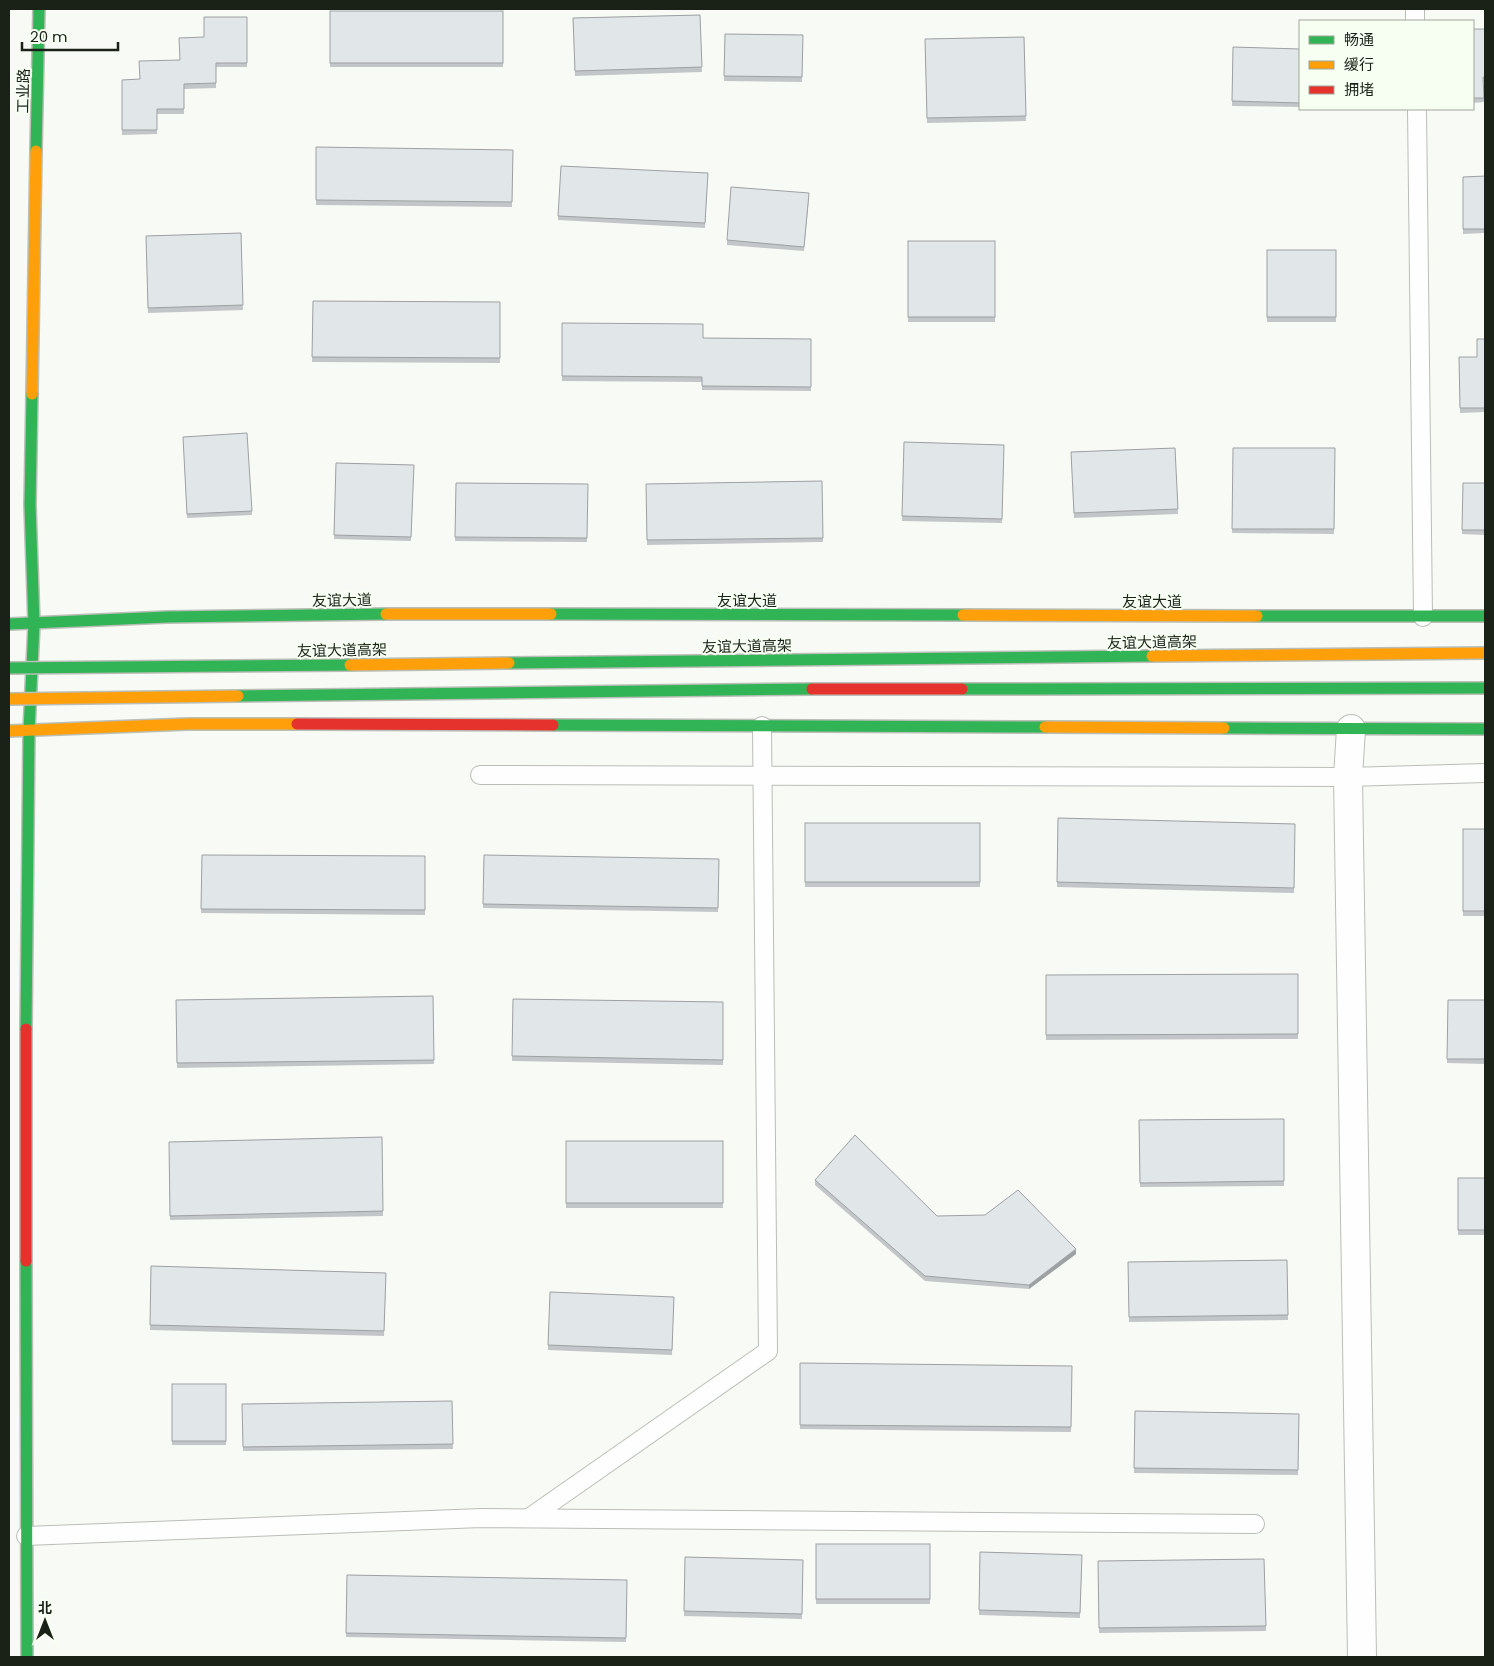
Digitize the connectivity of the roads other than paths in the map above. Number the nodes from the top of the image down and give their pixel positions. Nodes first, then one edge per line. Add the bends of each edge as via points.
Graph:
1 (39, 9) edge
2 (1417, 110) edge
3 (1485, 616) edge
4 (1423, 617) junction
5 (9, 624) edge
6 (34, 624) junction
7 (1485, 653) edge
8 (9, 668) edge
9 (1485, 688) edge
10 (9, 699) edge
11 (762, 726) junction
12 (1351, 729) junction
13 (1485, 729) edge
14 (9, 731) edge
15 (29, 731) junction
16 (1485, 773) edge
17 (480, 775) dead end
18 (763, 776) junction
19 (1348, 776) junction
20 (529, 1518) junction
21 (1254, 1524) dead end
22 (26, 1536) junction
23 (26, 1657) edge
24 (1362, 1657) edge

1 - 6 main road, 工业路 via 30,505
2 - 4 lane
3 - 4 main road, 友谊大道
4 - 6 main road, 友谊大道 via 372,614 167,617
5 - 6 main road, 友谊大道
6 - 15 main road, 工业路
7 - 8 main road, 友谊大道高架, bridge
9 - 10 main road, bridge via 774,689
11 - 12 main road
11 - 15 main road via 188,724
11 - 18 lane
12 - 13 main road
12 - 19 street
14 - 15 main road
15 - 22 main road, 工业路
16 - 19 lane
17 - 18 lane
18 - 19 lane
18 - 20 lane via 768,1351
19 - 24 street
20 - 21 lane
20 - 22 lane
22 - 23 main road, 工业路

